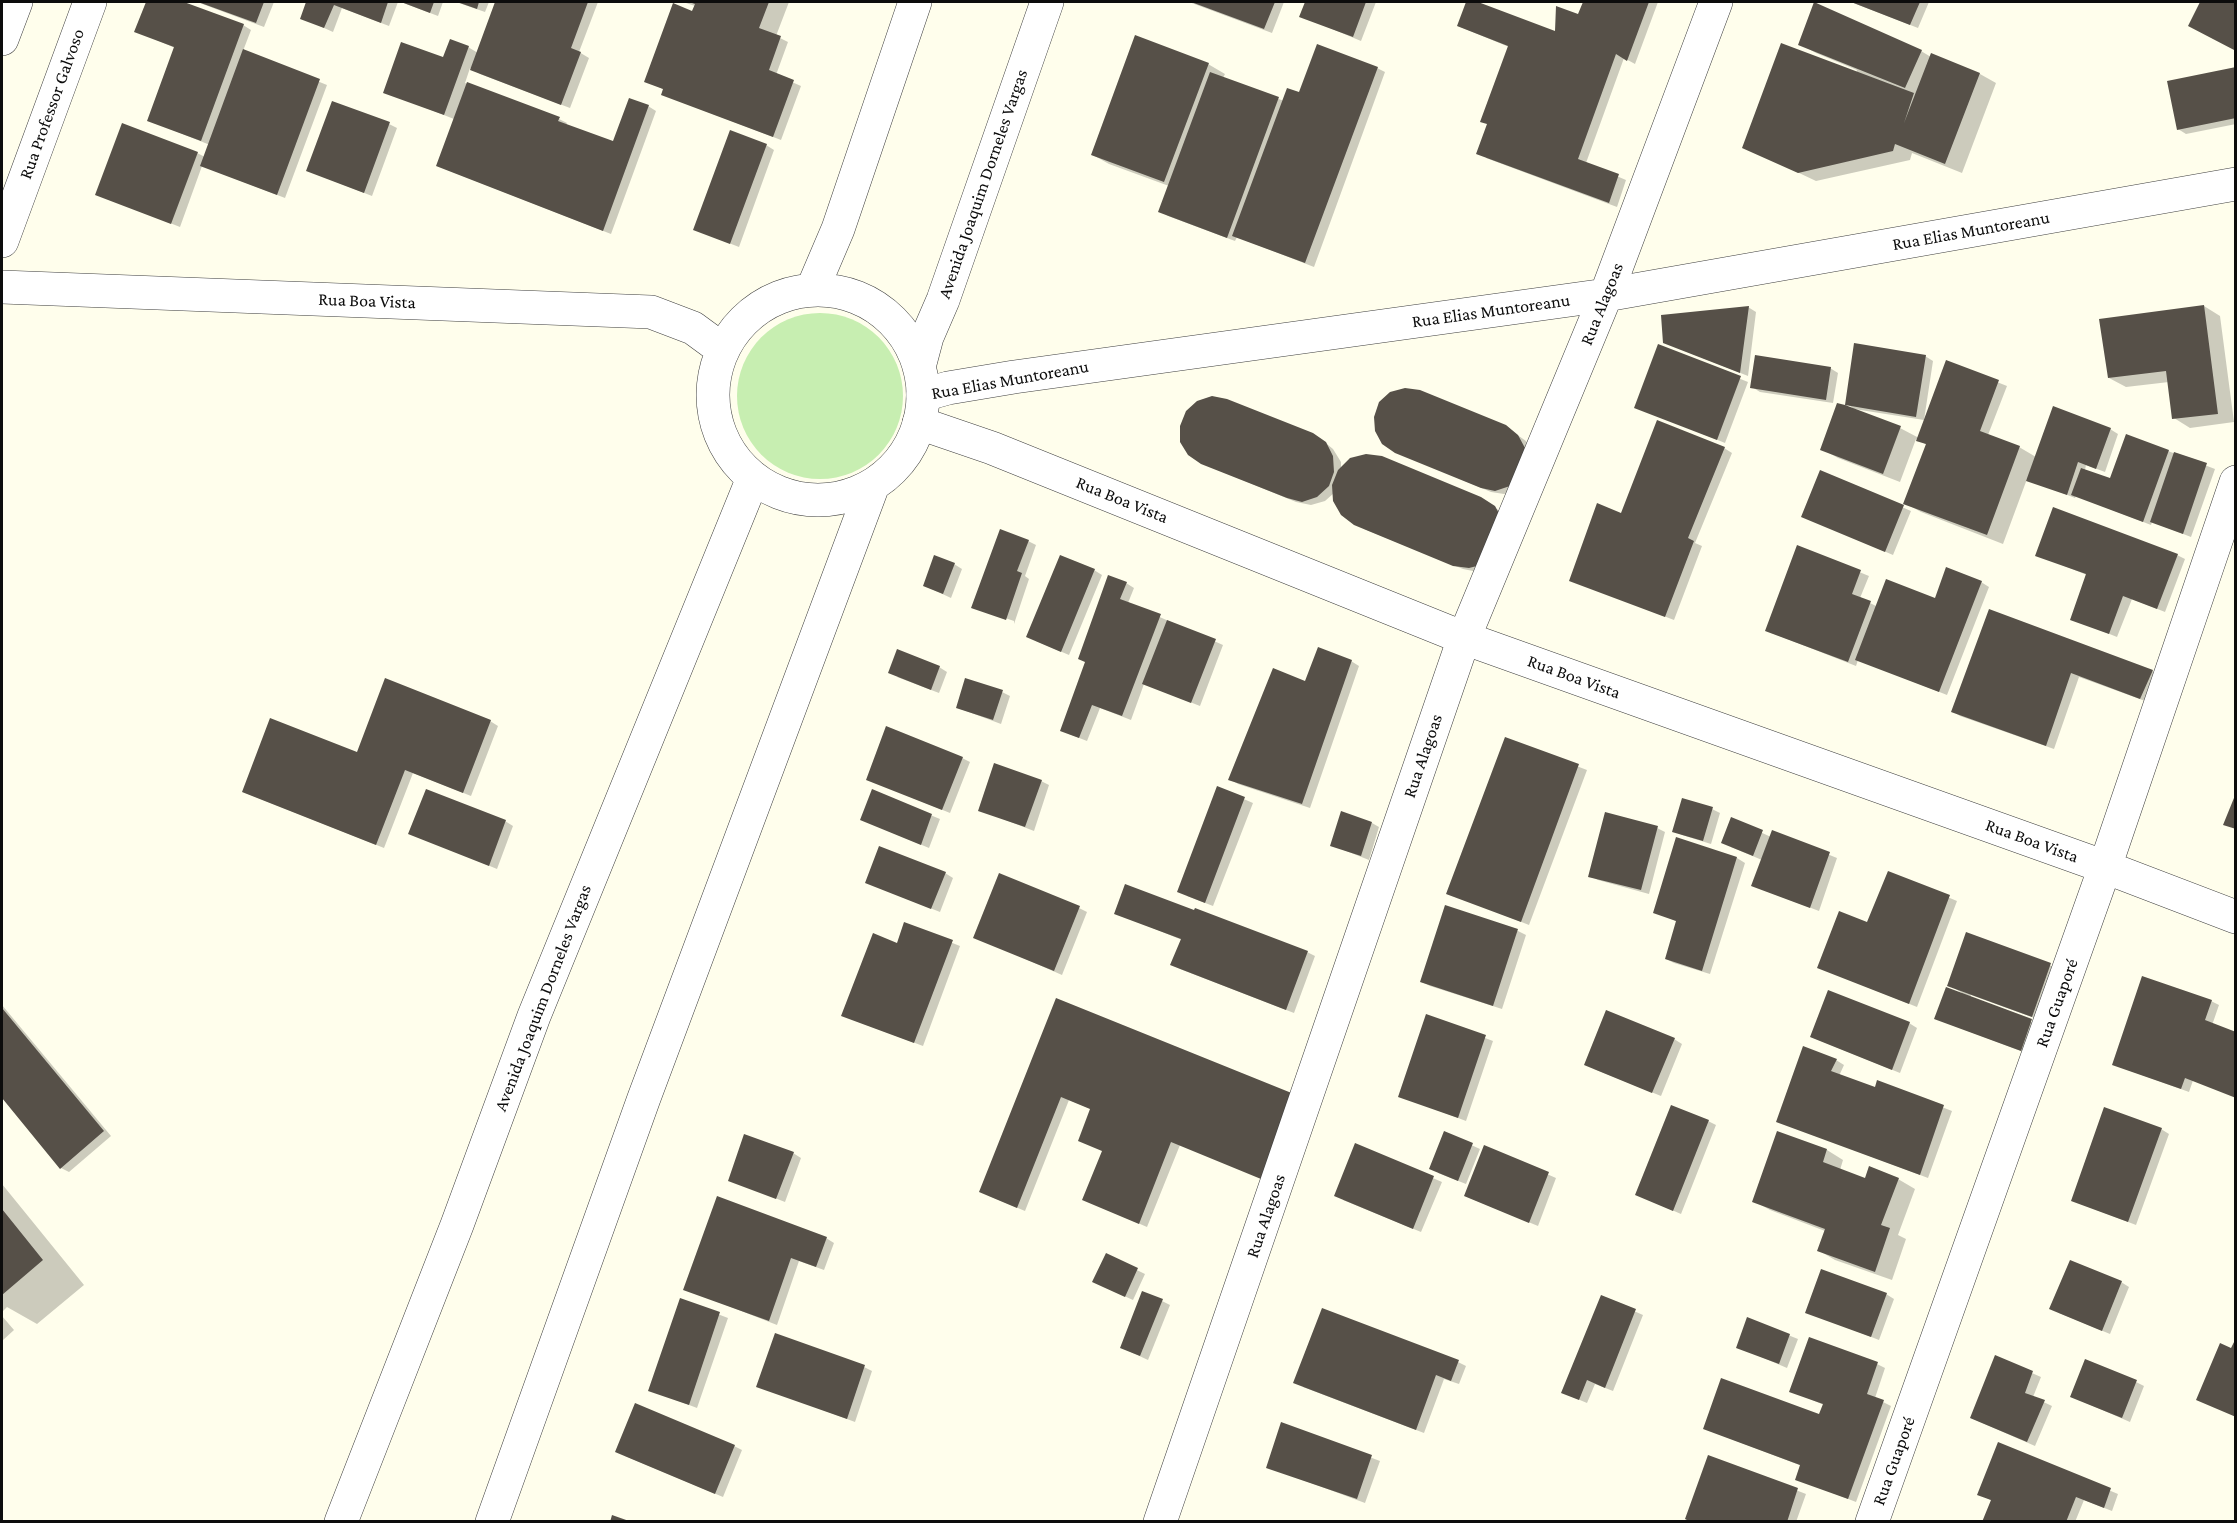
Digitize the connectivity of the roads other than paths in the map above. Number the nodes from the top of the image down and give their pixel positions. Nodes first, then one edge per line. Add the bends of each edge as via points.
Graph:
1 (16, 2) edge
2 (90, 2) edge
3 (915, 2) edge
4 (1047, 2) edge
5 (1716, 2) edge
6 (2, 39) edge
7 (2235, 184) edge
8 (2, 241) edge
9 (2, 287) edge
10 (812, 290) junction
11 (1606, 295) junction
12 (723, 350) junction
13 (920, 395) junction
14 (753, 478) junction
15 (2235, 482) edge
16 (873, 485) junction
17 (1464, 638) junction
18 (2105, 867) junction
19 (2235, 917) edge
20 (341, 1521) edge
21 (492, 1521) edge
22 (1160, 1521) edge
23 (1872, 1521) edge

1 - 6 street
2 - 8 street, Rua Professor Galvoso
3 - 10 street via 838,229
4 - 13 street, Avenida Joaquim Dorneles Vargas via 927,337
5 - 11 street, Rua Alagoas
7 - 11 street, Rua Elias Muntoreanu
9 - 12 street, Rua Boa Vista via 651,312 693,328
10 - 12 street via 784,295 759,308 738,326
10 - 13 street via 840,292 867,302 890,319 908,340
11 - 13 street, Rua Elias Muntoreanu via 1014,377
11 - 17 street, Rua Alagoas
12 - 14 street via 714,377 713,405 720,433 733,457
13 - 16 street via 908,449 893,469
13 - 17 street, Rua Boa Vista via 992,448
14 - 16 street via 774,491 799,499 849,496
14 - 20 street, Avenida Joaquim Dorneles Vargas via 534,1016 457,1226
15 - 18 street, Rua Guaporé
16 - 21 street via 648,1086
17 - 18 street, Rua Boa Vista
17 - 22 street, Rua Alagoas
18 - 19 street, Rua Boa Vista
18 - 23 street, Rua Guaporé

